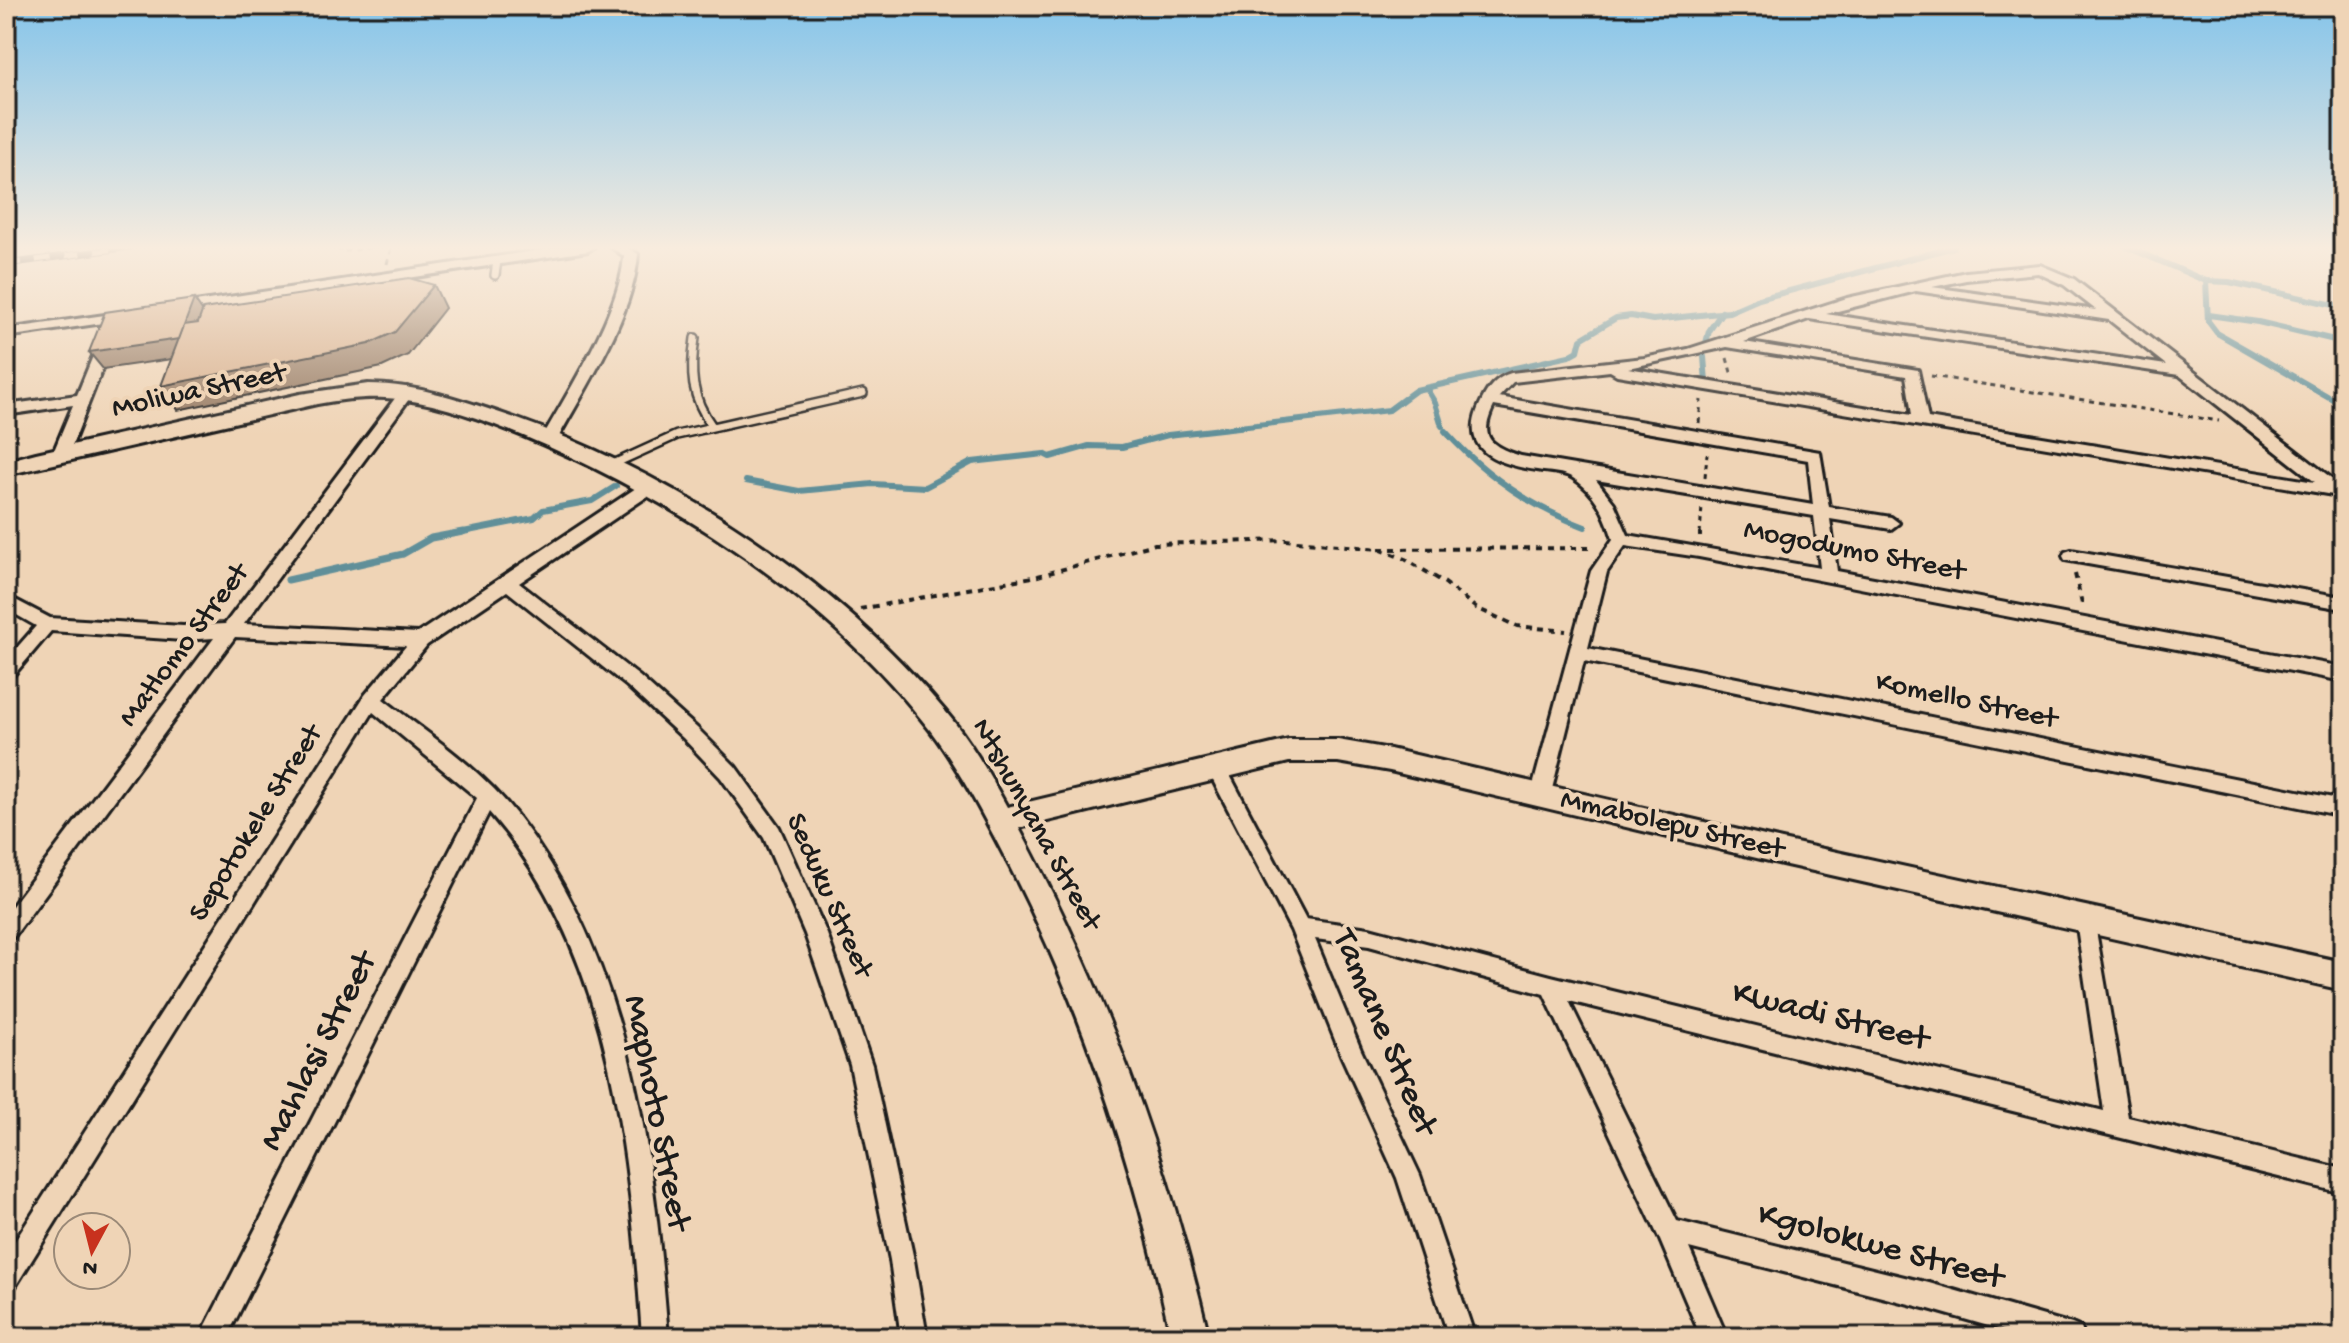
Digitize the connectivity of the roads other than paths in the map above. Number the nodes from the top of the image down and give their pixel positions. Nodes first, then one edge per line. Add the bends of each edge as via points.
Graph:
1 (173, 310) edge
2 (614, 310) edge
3 (1826, 310) edge
4 (2065, 310) edge
5 (2103, 310) edge
6 (163, 311) edge
7 (147, 313) edge
8 (1809, 316) junction
9 (2111, 316) junction
10 (116, 318) junction
11 (6, 333) edge
12 (695, 338) dead end
13 (1727, 343) junction
14 (1598, 368) junction
15 (2181, 371) junction
16 (407, 392) junction
17 (863, 393) dead end
18 (81, 399) junction
19 (1489, 400) junction
20 (6, 410) edge
21 (1921, 422) junction
22 (712, 426) junction
23 (549, 440) junction
24 (61, 453) junction
25 (609, 466) junction
26 (6, 468) edge
27 (1575, 472) junction
28 (648, 488) junction
29 (2340, 493) edge
30 (1821, 510) junction
31 (1891, 523) dead end
32 (1617, 544) junction
33 (2071, 556) road end
34 (1829, 576) junction
35 (508, 583) junction
36 (6, 601) edge
37 (2343, 603) edge
38 (47, 624) junction
39 (232, 630) junction
40 (421, 640) junction
41 (1578, 653) junction
42 (6, 672) edge
43 (2343, 674) edge
44 (371, 700) junction
45 (1216, 767) junction
46 (487, 797) junction
47 (1540, 797) junction
48 (2343, 808) edge
49 (1000, 821) junction
50 (2086, 920) junction
51 (1300, 927) junction
52 (6, 931) edge
53 (2343, 976) edge
54 (1551, 986) junction
55 (2118, 1126) junction
56 (2343, 1181) edge
57 (1669, 1231) junction
58 (6, 1278) edge
59 (213, 1337) edge
60 (655, 1337) edge
61 (914, 1337) edge
62 (1190, 1337) edge
63 (1462, 1337) edge
64 (1714, 1337) edge
65 (2072, 1337) edge

1 - 6 street
2 - 23 street
3 - 8 street
4 - 9 street
5 - 9 street
7 - 10 street
8 - 13 street
8 - 15 street
9 - 15 street
10 - 11 street
10 - 18 street
12 - 22 lane via 691,392
13 - 14 street
13 - 21 street via 1913,373
14 - 19 street via 1511,378 1498,384
14 - 21 street
15 - 29 street
16 - 23 street, Ntshunyana Street
16 - 24 street, Moliwa Street via 341,394
16 - 39 street, Matlomo Street
17 - 22 lane
18 - 20 street
18 - 24 street
19 - 27 street via 1477,429 1490,450
19 - 30 street via 1815,456
21 - 29 street
22 - 25 lane via 677,435
23 - 25 street, Ntshunyana Street
24 - 26 street, Moliwa Street
25 - 28 street, Ntshunyana Street
27 - 30 street
27 - 32 street via 1595,486 1614,512
28 - 35 street, Sepotokele Street
28 - 49 street, Ntshunyana Street via 740,544 835,617 934,717
30 - 31 street
30 - 34 street
32 - 34 street, Mogodumo Street via 1699,551
32 - 41 street via 1599,571
33 - 37 street
34 - 43 street, Mogodumo Street
35 - 40 street, Sepotokele Street
35 - 61 street, Seduku Street via 690,733 728,772 772,833 816,934 861,1065
36 - 38 street
38 - 39 street via 183,633
38 - 42 street
39 - 40 street
39 - 52 street, Matlomo Street
40 - 44 street, Sepotokele Street
41 - 47 street
41 - 48 street, Komello Street
44 - 46 street, Maphoto Street
44 - 58 street, Sepotokele Street
45 - 47 street, Mmabolepu Street via 1289,751 1338,751
45 - 49 street, Mmabolepu Street
45 - 51 street, Tamane Street
46 - 59 street, Mahlasi Street
46 - 60 street, Maphoto Street via 531,848 592,970 628,1110
47 - 50 street, Mmabolepu Street
49 - 62 street, Ntshunyana Street via 1075,968 1103,1043 1178,1276
50 - 53 street, Mmabolepu Street
50 - 55 street
51 - 54 street, Kwadi Street via 1369,937
51 - 63 street, Tamane Street via 1408,1175
54 - 55 street, Kwadi Street
54 - 57 street
55 - 56 street, Kwadi Street
57 - 64 street
57 - 65 street, Kgolokwe Street

